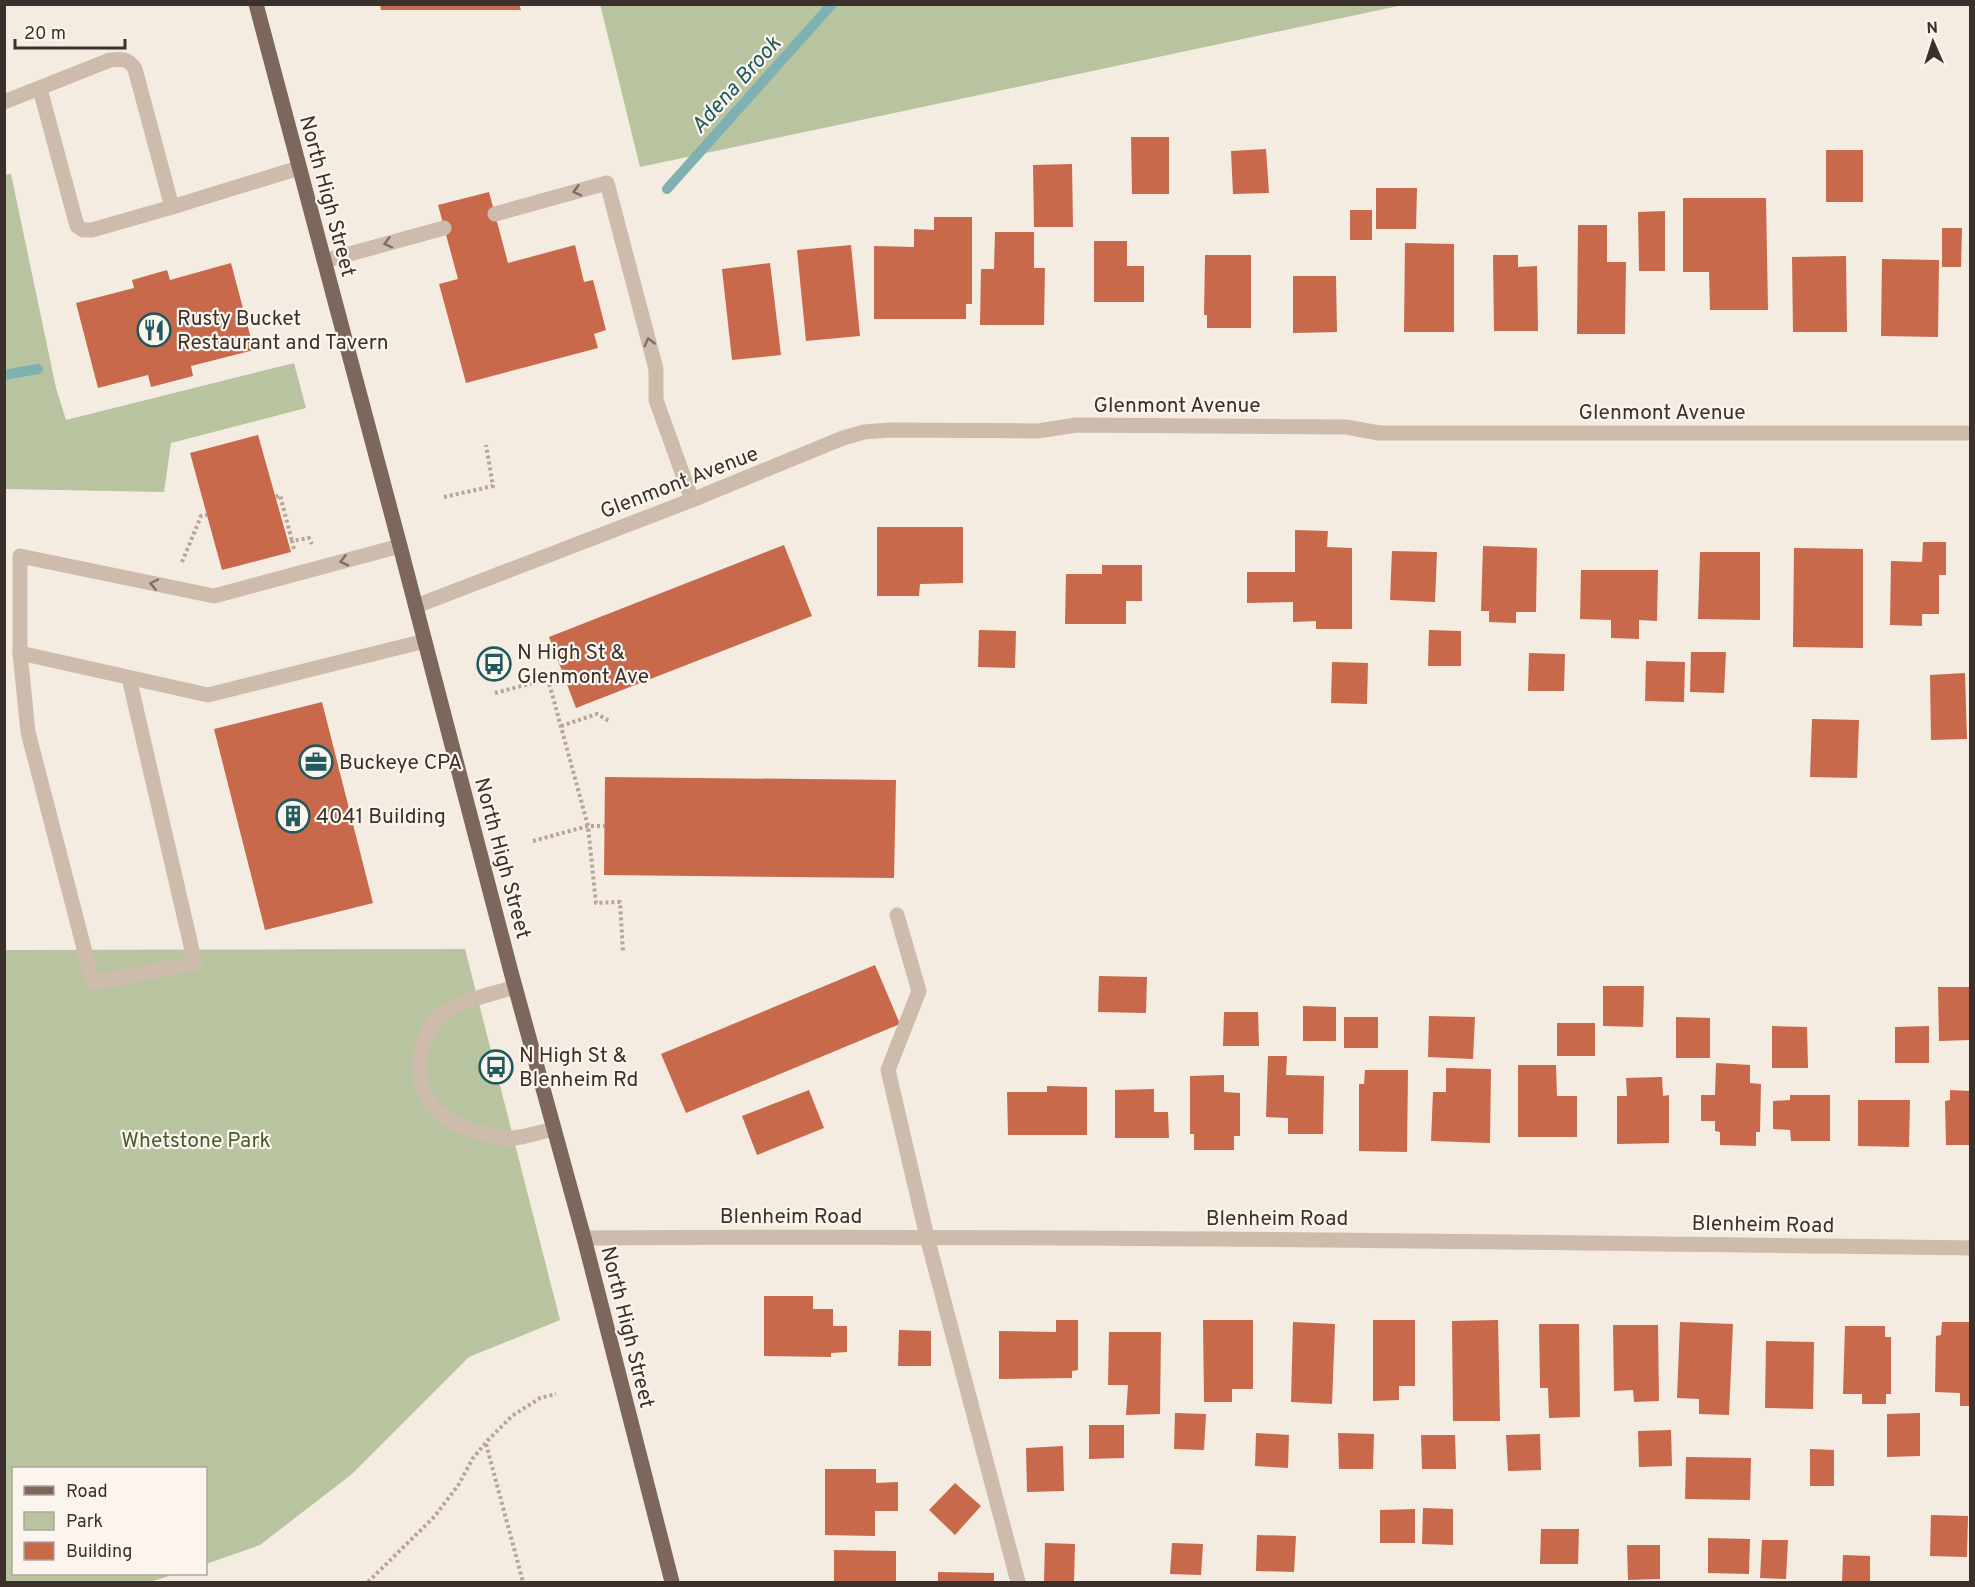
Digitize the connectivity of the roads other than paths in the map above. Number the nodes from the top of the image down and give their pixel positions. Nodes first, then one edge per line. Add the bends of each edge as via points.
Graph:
1 (256, 4) edge
2 (40, 88) junction
3 (4, 102) edge
4 (299, 168) junction
5 (172, 207) junction
6 (495, 214) dead end
7 (444, 228) dead end
8 (324, 261) junction
9 (1971, 433) edge
10 (692, 500) junction
11 (400, 546) junction
12 (416, 606) junction
13 (425, 641) junction
14 (20, 653) junction
15 (129, 678) junction
16 (897, 915) dead end
17 (515, 987) junction
18 (554, 1129) junction
19 (927, 1237) junction
20 (584, 1238) junction
21 (1971, 1248) edge
22 (672, 1582) edge
23 (1018, 1582) edge

1 - 4 main road, North High Street
2 - 3 street
2 - 5 street via 77,226 92,230
2 - 5 street via 110,60 130,61
4 - 5 street
4 - 8 main road, North High Street
10 -> 6 street via 656,400 656,369 607,183
7 -> 8 street
8 - 11 main road, North High Street
9 - 10 street, Glenmont Avenue via 1379,433 1346,427 1195,425 1076,425 1038,431 890,430 843,438
10 - 12 street, Glenmont Avenue
11 - 12 main road, North High Street
11 -> 14 street via 214,596 20,556
12 - 13 main road, North High Street
13 - 15 street via 208,695
13 - 17 main road, North High Street
14 - 15 street
14 - 15 street via 28,732 93,983 195,963
16 - 19 street via 919,991 888,1070
17 - 18 main road, North High Street
17 - 18 street via 451,1008 428,1029 420,1049 424,1092 439,1112 460,1125 491,1136 508,1138
18 - 20 main road, North High Street
19 - 20 street, Blenheim Road
19 - 21 street, Blenheim Road
19 - 23 street
20 - 22 main road, North High Street

